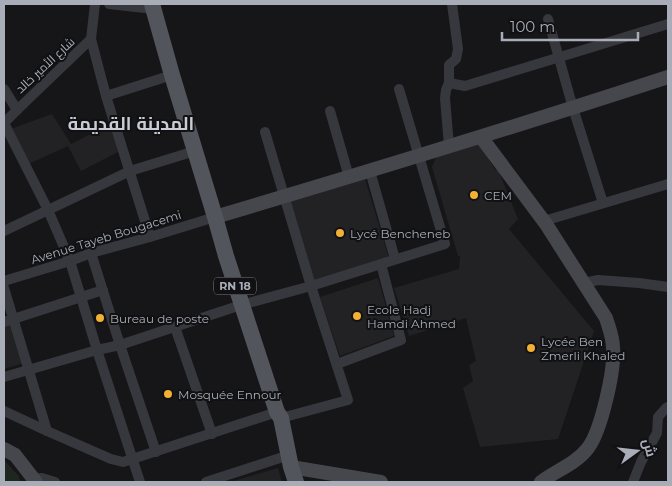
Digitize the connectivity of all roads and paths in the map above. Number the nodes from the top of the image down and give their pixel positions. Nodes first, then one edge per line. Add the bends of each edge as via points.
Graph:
1 (95, 4) edge
2 (109, 4) edge
3 (452, 4) edge
4 (153, 6) edge
5 (548, 19) dead end
6 (668, 24) edge
7 (91, 39) junction
8 (559, 58) junction
9 (172, 75) junction
10 (668, 77) edge
11 (450, 83) junction
12 (399, 89) dead end
13 (4, 90) edge
14 (106, 96) junction
15 (573, 108) junction
16 (16, 110) junction
17 (330, 111) dead end
18 (265, 132) dead end
19 (481, 137) junction
20 (449, 146) junction
21 (195, 151) junction
22 (419, 156) junction
23 (130, 171) junction
24 (370, 171) junction
25 (349, 177) junction
26 (668, 184) edge
27 (284, 197) junction
28 (603, 203) junction
29 (48, 210) junction
30 (216, 217) junction
31 (544, 221) junction
32 (4, 231) edge
33 (150, 237) junction
34 (91, 253) junction
35 (395, 259) junction
36 (70, 261) junction
37 (381, 264) junction
38 (4, 281) edge
39 (584, 284) junction
40 (311, 286) junction
41 (668, 287) edge
42 (4, 288) edge
43 (103, 290) junction
44 (80, 297) junction
45 (241, 305) junction
46 (9, 321) edge
47 (175, 327) junction
48 (120, 345) junction
49 (97, 350) junction
50 (337, 364) junction
51 (28, 370) junction
52 (4, 378) edge
53 (668, 407) edge
54 (4, 411) edge
55 (279, 415) junction
56 (47, 431) junction
57 (657, 433) junction
58 (212, 434) junction
59 (668, 437) edge
60 (4, 449) edge
61 (156, 452) junction
62 (132, 459) junction
63 (292, 468) edge
64 (34, 481) edge
65 (55, 482) edge
66 (140, 482) edge
67 (206, 482) edge
68 (380, 482) edge
69 (541, 482) edge
70 (633, 482) edge

1 - 7 street
2 - 4 street
3 - 11 street via 458,49 456,60 449,65
4 - 9 main road, RN 18
5 - 8 street
6 - 8 street
7 - 14 street
7 - 16 street, شارع الأمير خالد
8 - 11 street via 465,86
8 - 15 street
9 - 14 street
9 - 21 main road, RN 18
10 - 15 street
11 - 20 street via 445,98
12 - 22 street
13 - 16 street
14 - 23 street
15 - 19 street
15 - 28 street
16 - 29 street via 4,123
17 - 25 street
18 - 27 street
19 - 20 street
19 - 31 street
20 - 22 street
21 - 23 street
21 - 30 main road, RN 18
22 - 24 street
22 - 35 street via 445,244
23 - 29 street
23 - 33 street
24 - 25 street
24 - 35 street
25 - 27 street
26 - 28 street
27 - 30 street
27 - 40 street
28 - 31 street
29 - 32 street
29 - 36 street
30 - 33 street, Avenue Tayeb Bougacemi
30 - 45 main road, RN 18
31 - 39 street
33 - 34 street, Avenue Tayeb Bougacemi
34 - 36 street, Avenue Tayeb Bougacemi
34 - 43 street
35 - 37 street
36 - 38 street, Avenue Tayeb Bougacemi
36 - 44 street
37 - 40 street
37 - 50 street via 401,340
39 - 41 street via 598,280
39 - 69 street via 606,318 614,349 604,410 587,449
40 - 45 street
40 - 50 street
42 - 46 street
43 - 44 street
43 - 48 street
44 - 46 street
44 - 49 street
45 - 47 street
45 - 55 main road, RN 18
46 - 51 street
47 - 48 street
47 - 58 street
48 - 49 street
48 - 61 street
49 - 51 street
49 - 62 street
50 - 55 street via 348,400
51 - 52 street
51 - 56 street
53 - 57 street via 658,417
54 - 56 street
55 - 58 street
55 - 63 main road, RN 18
56 - 62 street via 111,459 123,462
57 - 59 street
57 - 70 street
58 - 61 street
60 - 64 street via 15,455
61 - 62 street
62 - 66 street
63 - 67 street
63 - 68 street
64 - 65 street via 42,478

